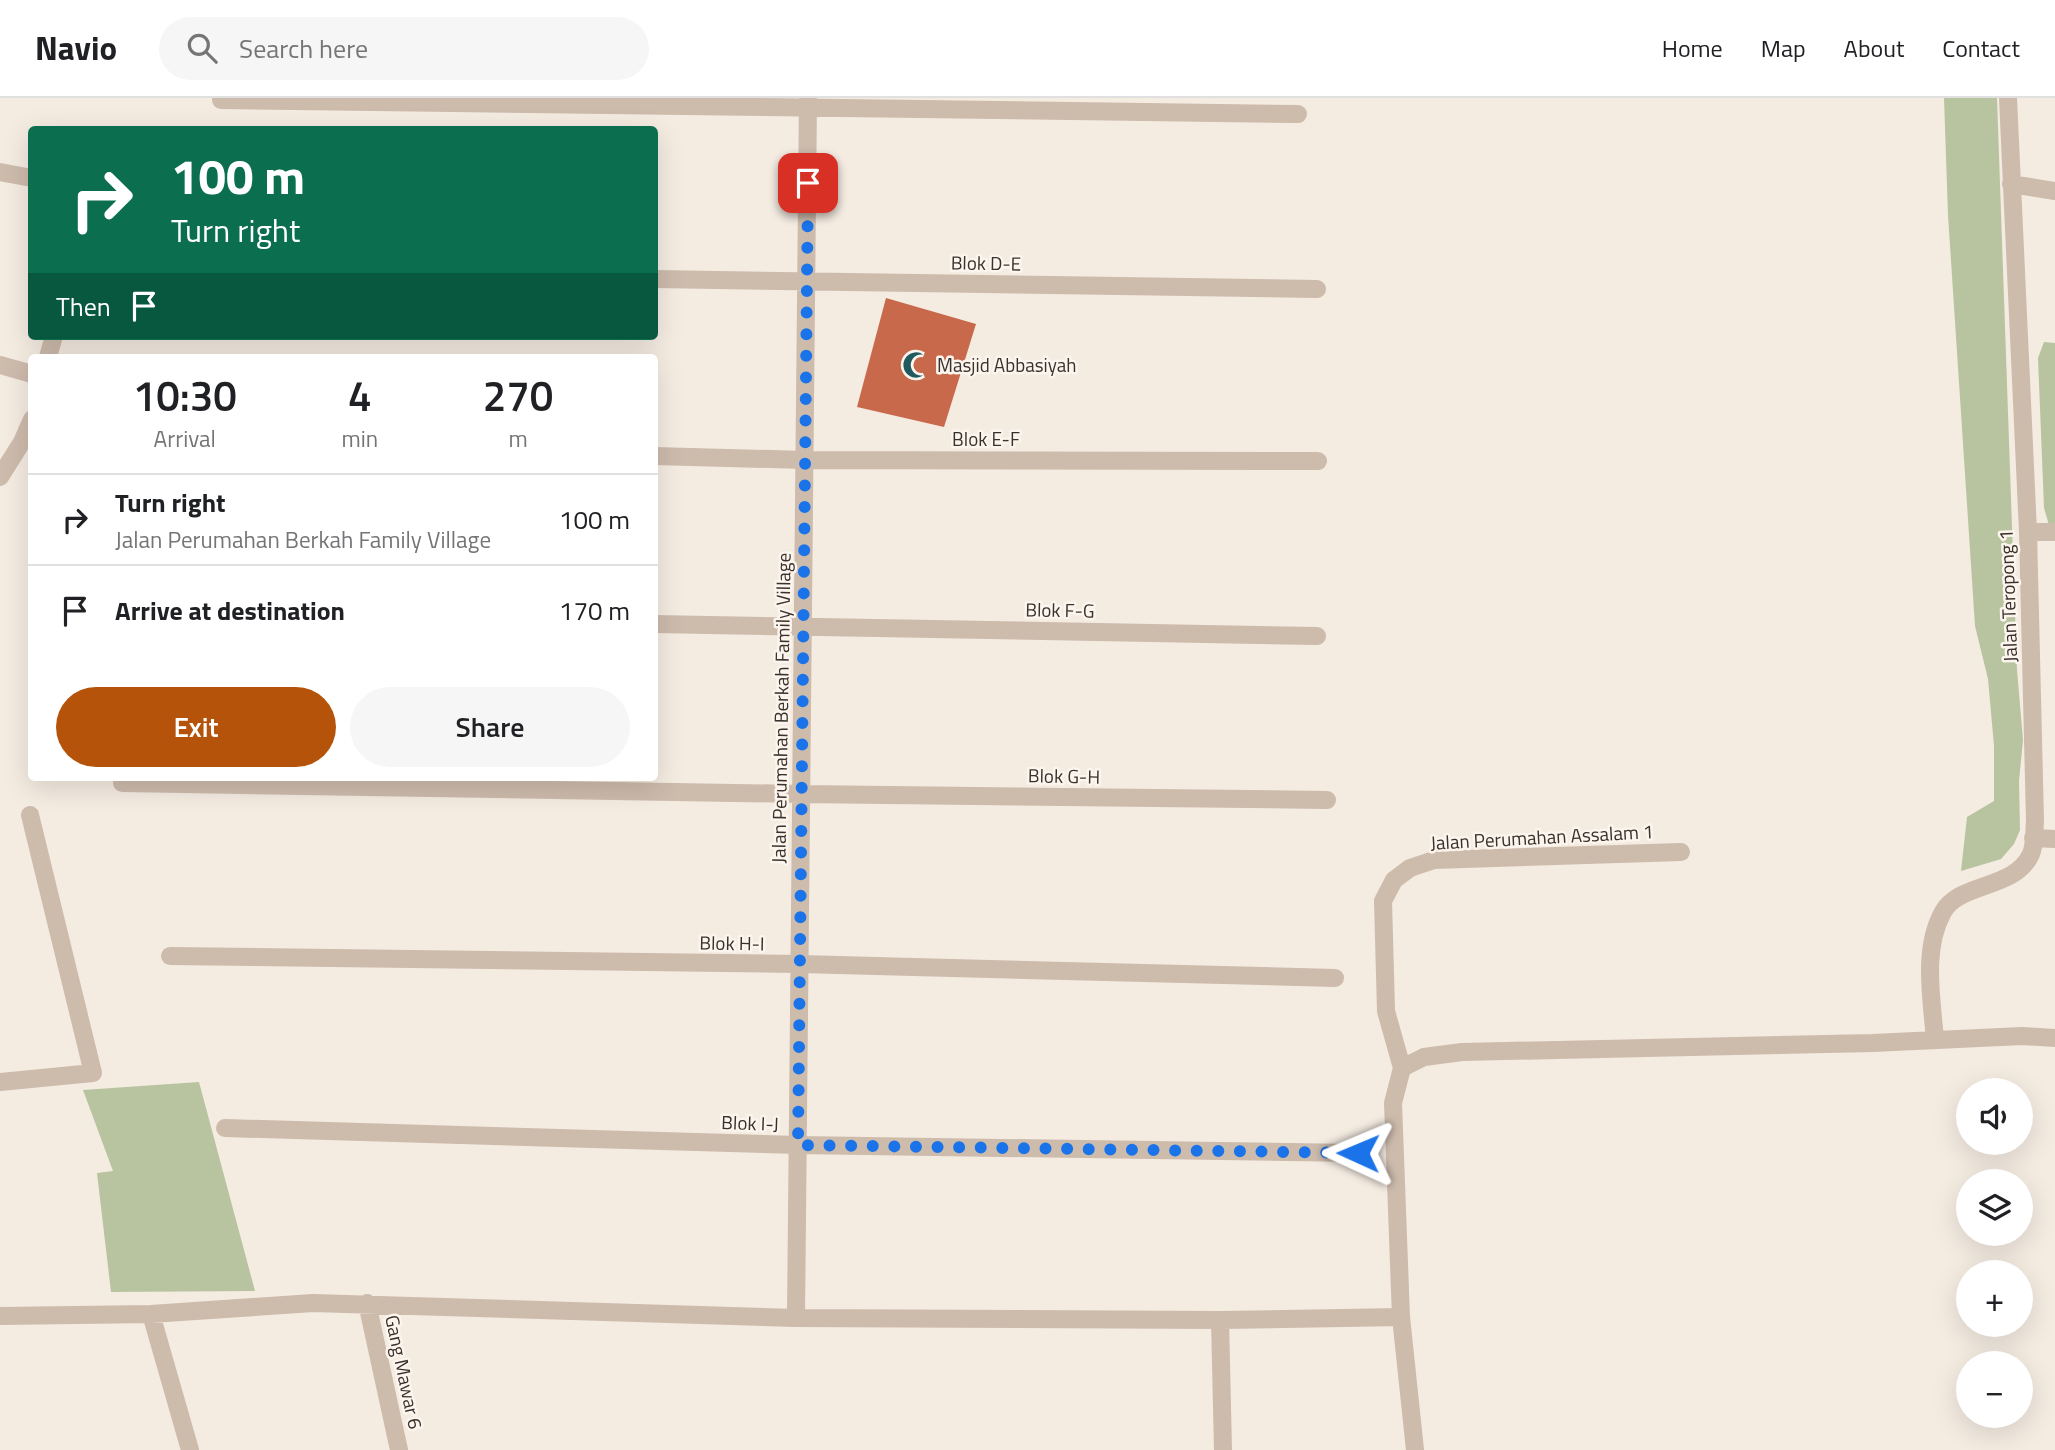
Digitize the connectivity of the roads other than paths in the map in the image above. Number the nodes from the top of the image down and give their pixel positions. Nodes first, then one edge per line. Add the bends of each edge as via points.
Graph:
1 (2008, 98) edge
2 (222, 100) dead end
3 (808, 103) edge
4 (1298, 114) dead end
5 (0, 172) edge
6 (28, 177) edge
7 (2011, 184) junction
8 (2055, 191) edge
9 (658, 279) edge
10 (807, 282) junction
11 (1317, 289) dead end
12 (0, 365) edge
13 (28, 373) edge
14 (28, 428) edge
15 (658, 456) edge
16 (805, 460) junction
17 (1318, 461) dead end
18 (0, 477) edge
19 (2028, 532) junction
20 (2055, 532) edge
21 (658, 624) edge
22 (803, 627) junction
23 (1317, 636) dead end
24 (122, 783) dead end
25 (801, 794) junction
26 (1327, 800) dead end
27 (30, 815) dead end
28 (2033, 838) junction
29 (2055, 839) edge
30 (1681, 852) dead end
31 (170, 956) dead end
32 (800, 964) junction
33 (1335, 978) dead end
34 (2055, 1038) edge
35 (1935, 1040) junction
36 (1402, 1069) junction
37 (0, 1082) edge
38 (225, 1128) dead end
39 (798, 1145) junction
40 (1358, 1153) dead end
41 (367, 1303) junction
42 (151, 1314) junction
43 (0, 1316) edge
44 (1401, 1317) junction
45 (796, 1318) junction
46 (1220, 1320) junction
47 (190, 1450) edge
48 (399, 1450) edge
49 (1223, 1450) edge
50 (1415, 1450) edge

1 - 7 street, Jalan Teropong 1
2 - 3 street
3 - 4 street
3 - 10 street, Jalan Perumahan Berkah Family Village
5 - 6 street
7 - 8 street
7 - 19 street, Jalan Teropong 1
9 - 10 street, Blok D-E
10 - 11 street, Blok D-E
10 - 16 street, Jalan Perumahan Berkah Family Village
12 - 13 street
14 - 18 street
15 - 16 street, Blok E-F
16 - 17 street, Blok E-F
16 - 22 street, Jalan Perumahan Berkah Family Village
19 - 20 street
19 - 28 street, Jalan Teropong 1
21 - 22 street, Blok F-G
22 - 23 street, Blok F-G
22 - 25 street, Jalan Perumahan Berkah Family Village
24 - 25 street, Blok G-H
25 - 26 street, Blok G-H
25 - 32 street, Jalan Perumahan Berkah Family Village
27 - 37 street via 93,1073
28 - 29 street
28 - 35 street, Jalan Teropong 1 via 2032,853 2011,876 1961,896 1943,910 1930,970
30 - 36 street, Jalan Perumahan Assalam 1 via 1434,860 1410,868 1394,880 1382,901 1386,1011
31 - 32 street, Blok H-I
32 - 33 street, Blok H-I
32 - 39 street, Jalan Perumahan Berkah Family Village
34 - 35 street
35 - 36 street via 1462,1052 1424,1057
36 - 44 street via 1393,1103
38 - 39 street, Blok I-J
39 - 40 street, Blok I-J
39 - 45 street, Jalan Perumahan Berkah Family Village
41 - 42 street
41 - 45 street
41 - 48 street, Gang Mawar 6
42 - 43 street
42 - 47 street
44 - 46 street
44 - 50 street
45 - 46 street
46 - 49 street

